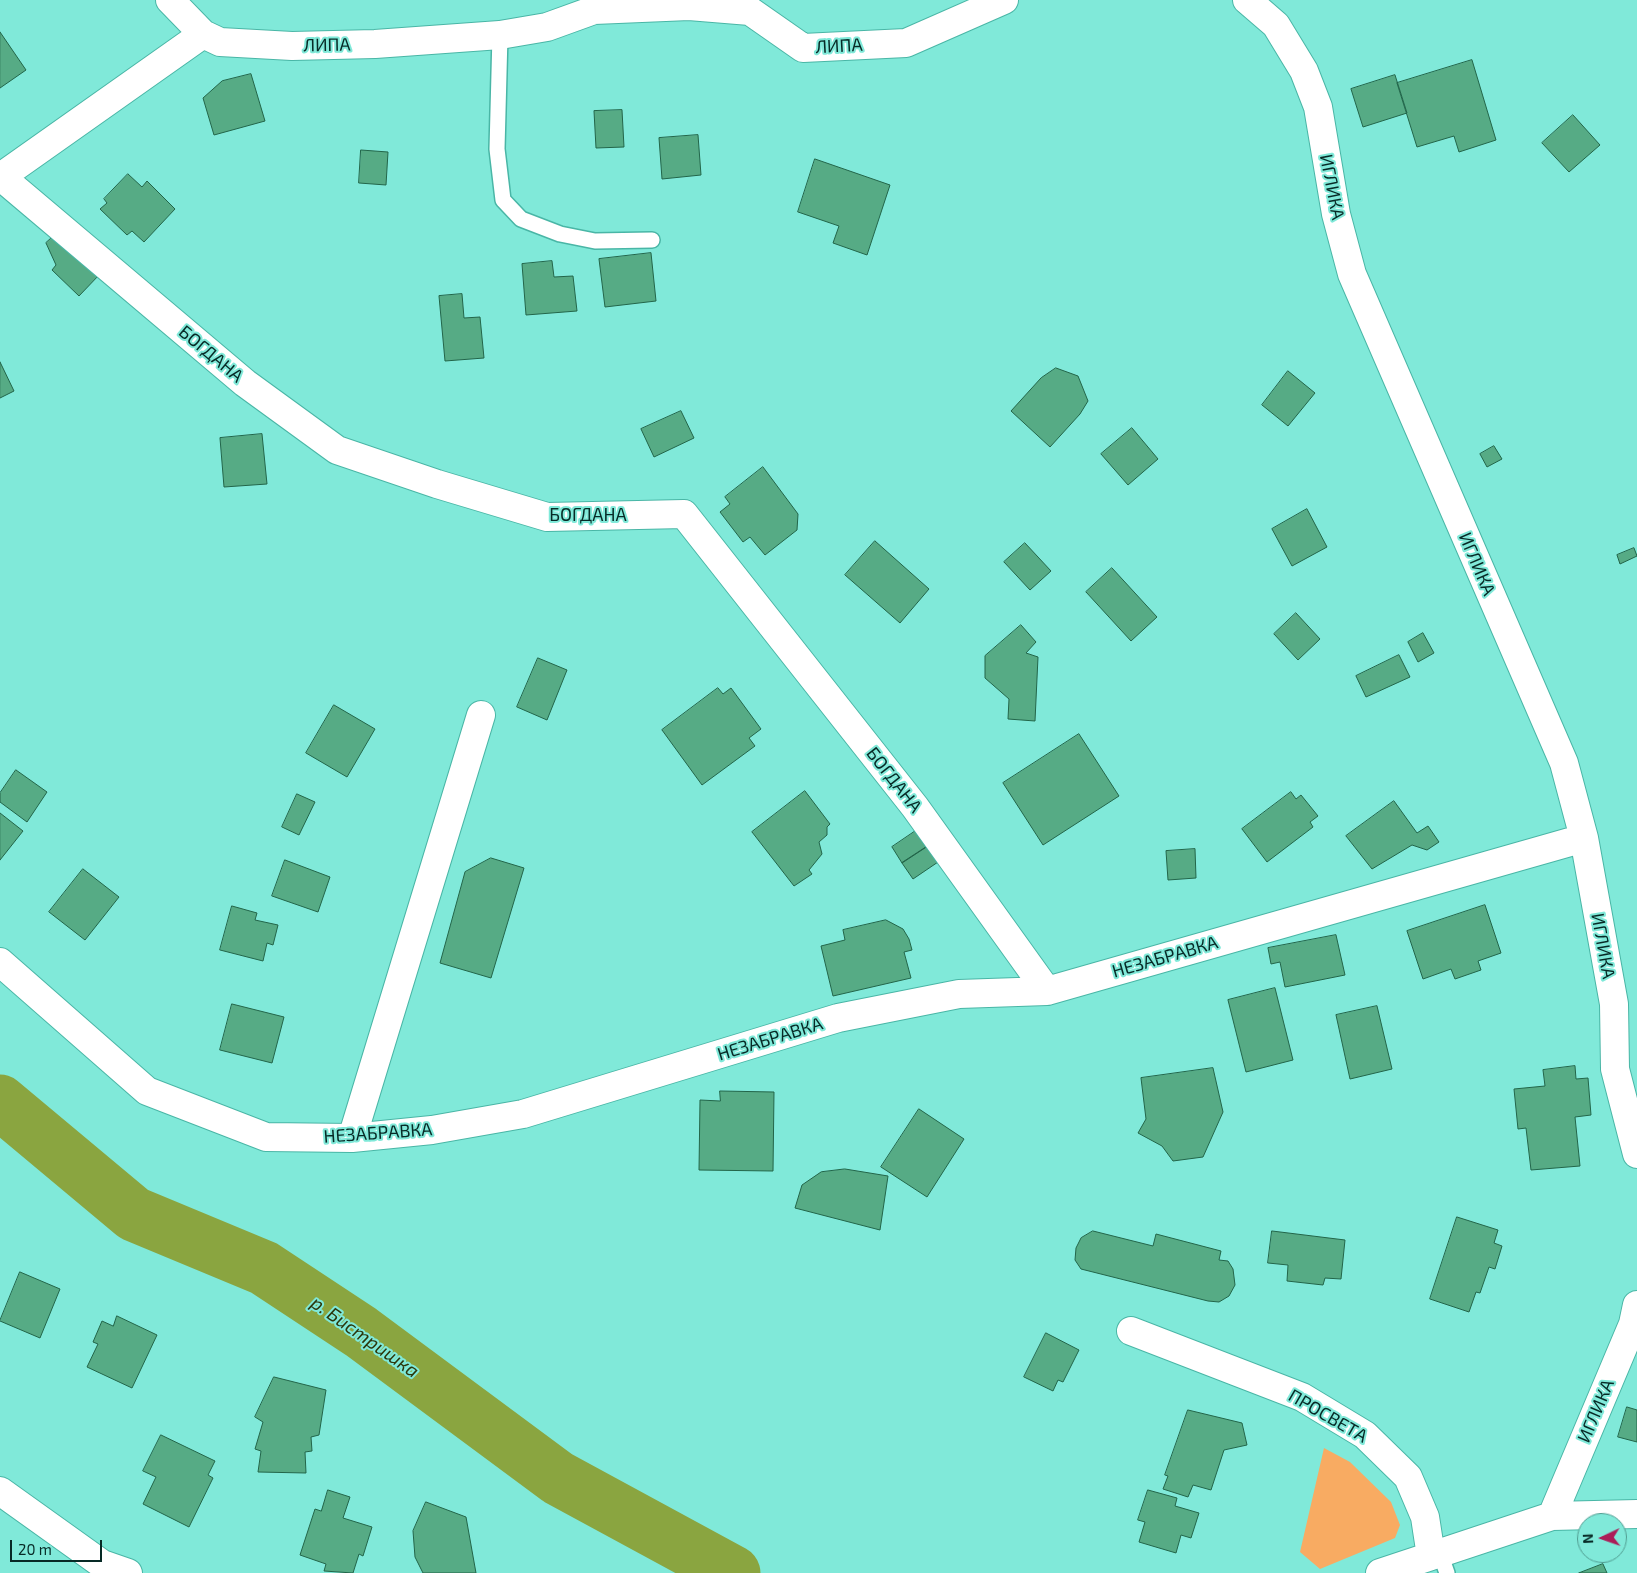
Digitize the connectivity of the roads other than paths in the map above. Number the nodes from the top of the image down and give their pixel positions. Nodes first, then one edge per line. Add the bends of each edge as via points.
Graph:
1 (170, 0) edge
2 (1004, 0) edge
3 (1247, 0) edge
4 (203, 34) junction
5 (500, 35) junction
6 (1, 176) edge
7 (652, 240) dead end
8 (481, 716) dead end
9 (1584, 838) junction
10 (0, 962) edge
11 (1047, 991) junction
12 (352, 1138) junction
13 (1637, 1154) edge
14 (1637, 1305) edge
15 (1131, 1331) dead end
16 (0, 1491) edge
17 (1552, 1516) junction
18 (1634, 1519) edge
19 (1439, 1561) edge
20 (99, 1569) edge
21 (128, 1573) edge
22 (1380, 1573) edge

1 - 4 street, ЛИПА
2 - 5 street, ЛИПА via 906,43 803,48 750,11 690,6 594,10 547,27
3 - 9 street, ИГЛИКА via 1276,25 1304,70 1318,107 1336,214 1352,274 1564,764
4 - 5 street, ЛИПА via 220,42 292,46
4 - 6 street
5 - 7 lane via 498,149 503,200 521,219 560,234 595,241
6 - 11 street, БОГДАНА via 245,383 338,450 547,517 684,514 915,807
8 - 12 street
9 - 11 street, НЕЗАБРАВКА
9 - 13 street, ИГЛИКА via 1614,1004 1615,1069
10 - 12 street, НЕЗАБРАВКА via 147,1091 266,1137
11 - 12 street, НЕЗАБРАВКА via 959,994 838,1018 523,1114 432,1130
14 - 17 street, ИГЛИКА via 1633,1324
15 - 19 street, ПРОСВЕТА via 1302,1397 1365,1435 1408,1477
16 - 20 street
17 - 18 street
17 - 19 street
19 - 22 street
20 - 21 street

